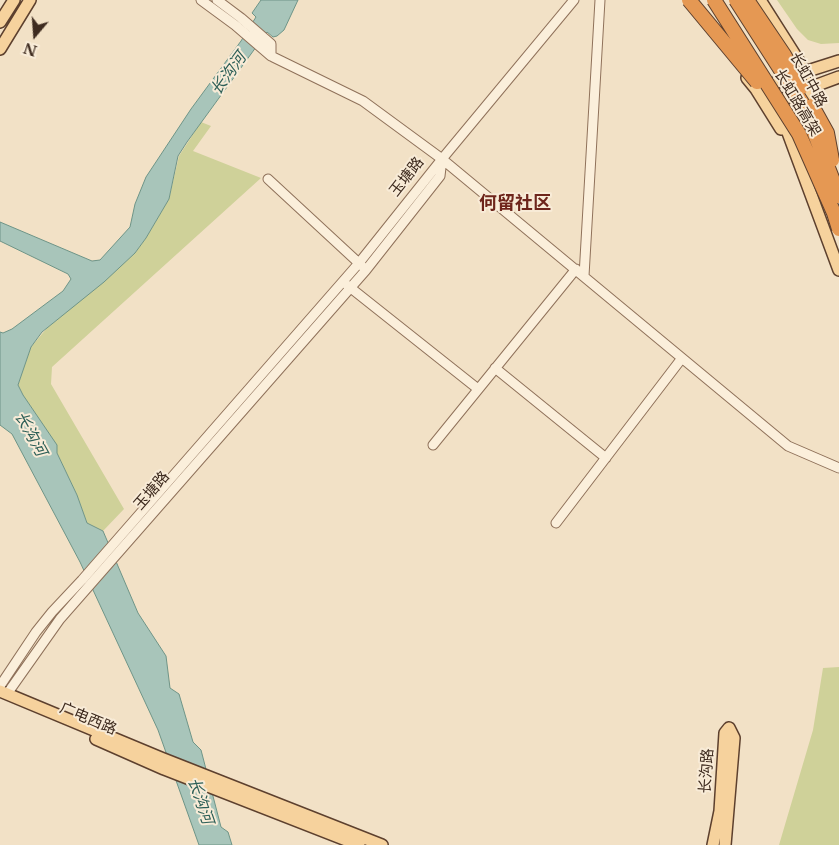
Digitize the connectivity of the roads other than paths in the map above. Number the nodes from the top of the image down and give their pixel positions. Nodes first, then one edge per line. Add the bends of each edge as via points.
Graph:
1 (14, 0) edge
2 (30, 0) edge
3 (200, 0) edge
4 (217, 0) edge
5 (574, 0) edge
6 (600, 0) edge
7 (682, 0) edge
8 (689, 0) edge
9 (710, 0) edge
10 (714, 0) edge
11 (736, 0) edge
12 (740, 0) edge
13 (747, 0) edge
14 (760, 0) edge
15 (0, 22) edge
16 (244, 27) junction
17 (0, 49) edge
18 (839, 61) edge
19 (803, 73) junction
20 (792, 76) junction
21 (839, 77) edge
22 (763, 88) junction
23 (804, 90) junction
24 (772, 104) junction
25 (799, 134) junction
26 (442, 158) junction
27 (268, 179) dead end
28 (839, 190) edge
29 (839, 229) edge
30 (359, 263) junction
31 (576, 269) junction
32 (366, 270) junction
33 (839, 270) edge
34 (584, 276) junction
35 (342, 282) junction
36 (350, 288) junction
37 (682, 358) junction
38 (496, 368) junction
39 (478, 389) junction
40 (433, 445) dead end
41 (606, 458) junction
42 (839, 468) edge
43 (556, 523) dead end
44 (85, 583) junction
45 (2, 696) edge
46 (216, 784) junction
47 (359, 845) edge
48 (382, 845) edge
49 (713, 845) edge
50 (725, 845) edge

1 - 15 main road
2 - 17 main road
3 - 16 street
4 - 16 street
5 - 26 street
6 - 34 street
7 - 22 main road
8 - 25 highway, bridge
9 - 22 main road
10 - 25 highway, 长虹路高架, bridge
11 - 28 highway, 长虹路高架, bridge via 804,106
12 - 20 main road, 长虹中路
13 - 28 highway, bridge via 784,55 827,133
14 - 19 main road
16 - 26 street via 266,44 271,56 363,101
18 - 19 main road
19 - 20 main road
19 - 23 main road
20 - 22 main road
20 - 23 main road, 长虹中路
21 - 23 main road
22 - 24 main road
23 - 24 main road
23 - 28 main road, 长虹中路
24 - 33 main road via 796,154
25 - 29 highway, 长虹路高架, bridge
26 - 30 street, 玉塘路
26 - 31 street
26 - 32 street, 玉塘路 via 440,176
27 - 30 street
30 - 32 street
30 - 35 street, 玉塘路
31 - 34 street
31 - 38 street
32 - 36 street, 玉塘路
34 - 37 street
35 - 36 street
35 - 44 street, 玉塘路 via 113,544
36 - 39 street
36 - 44 street, 玉塘路 via 119,552
37 - 41 street
37 - 42 street via 788,446
38 - 39 street
38 - 41 street
39 - 40 street
41 - 43 street
44 - 45 street, 玉塘路
45 - 46 main road, 广电西路
46 - 47 main road
46 - 48 main road
49 - 50 main road, 长沟路 via 720,811 725,734 729,728 734,738

